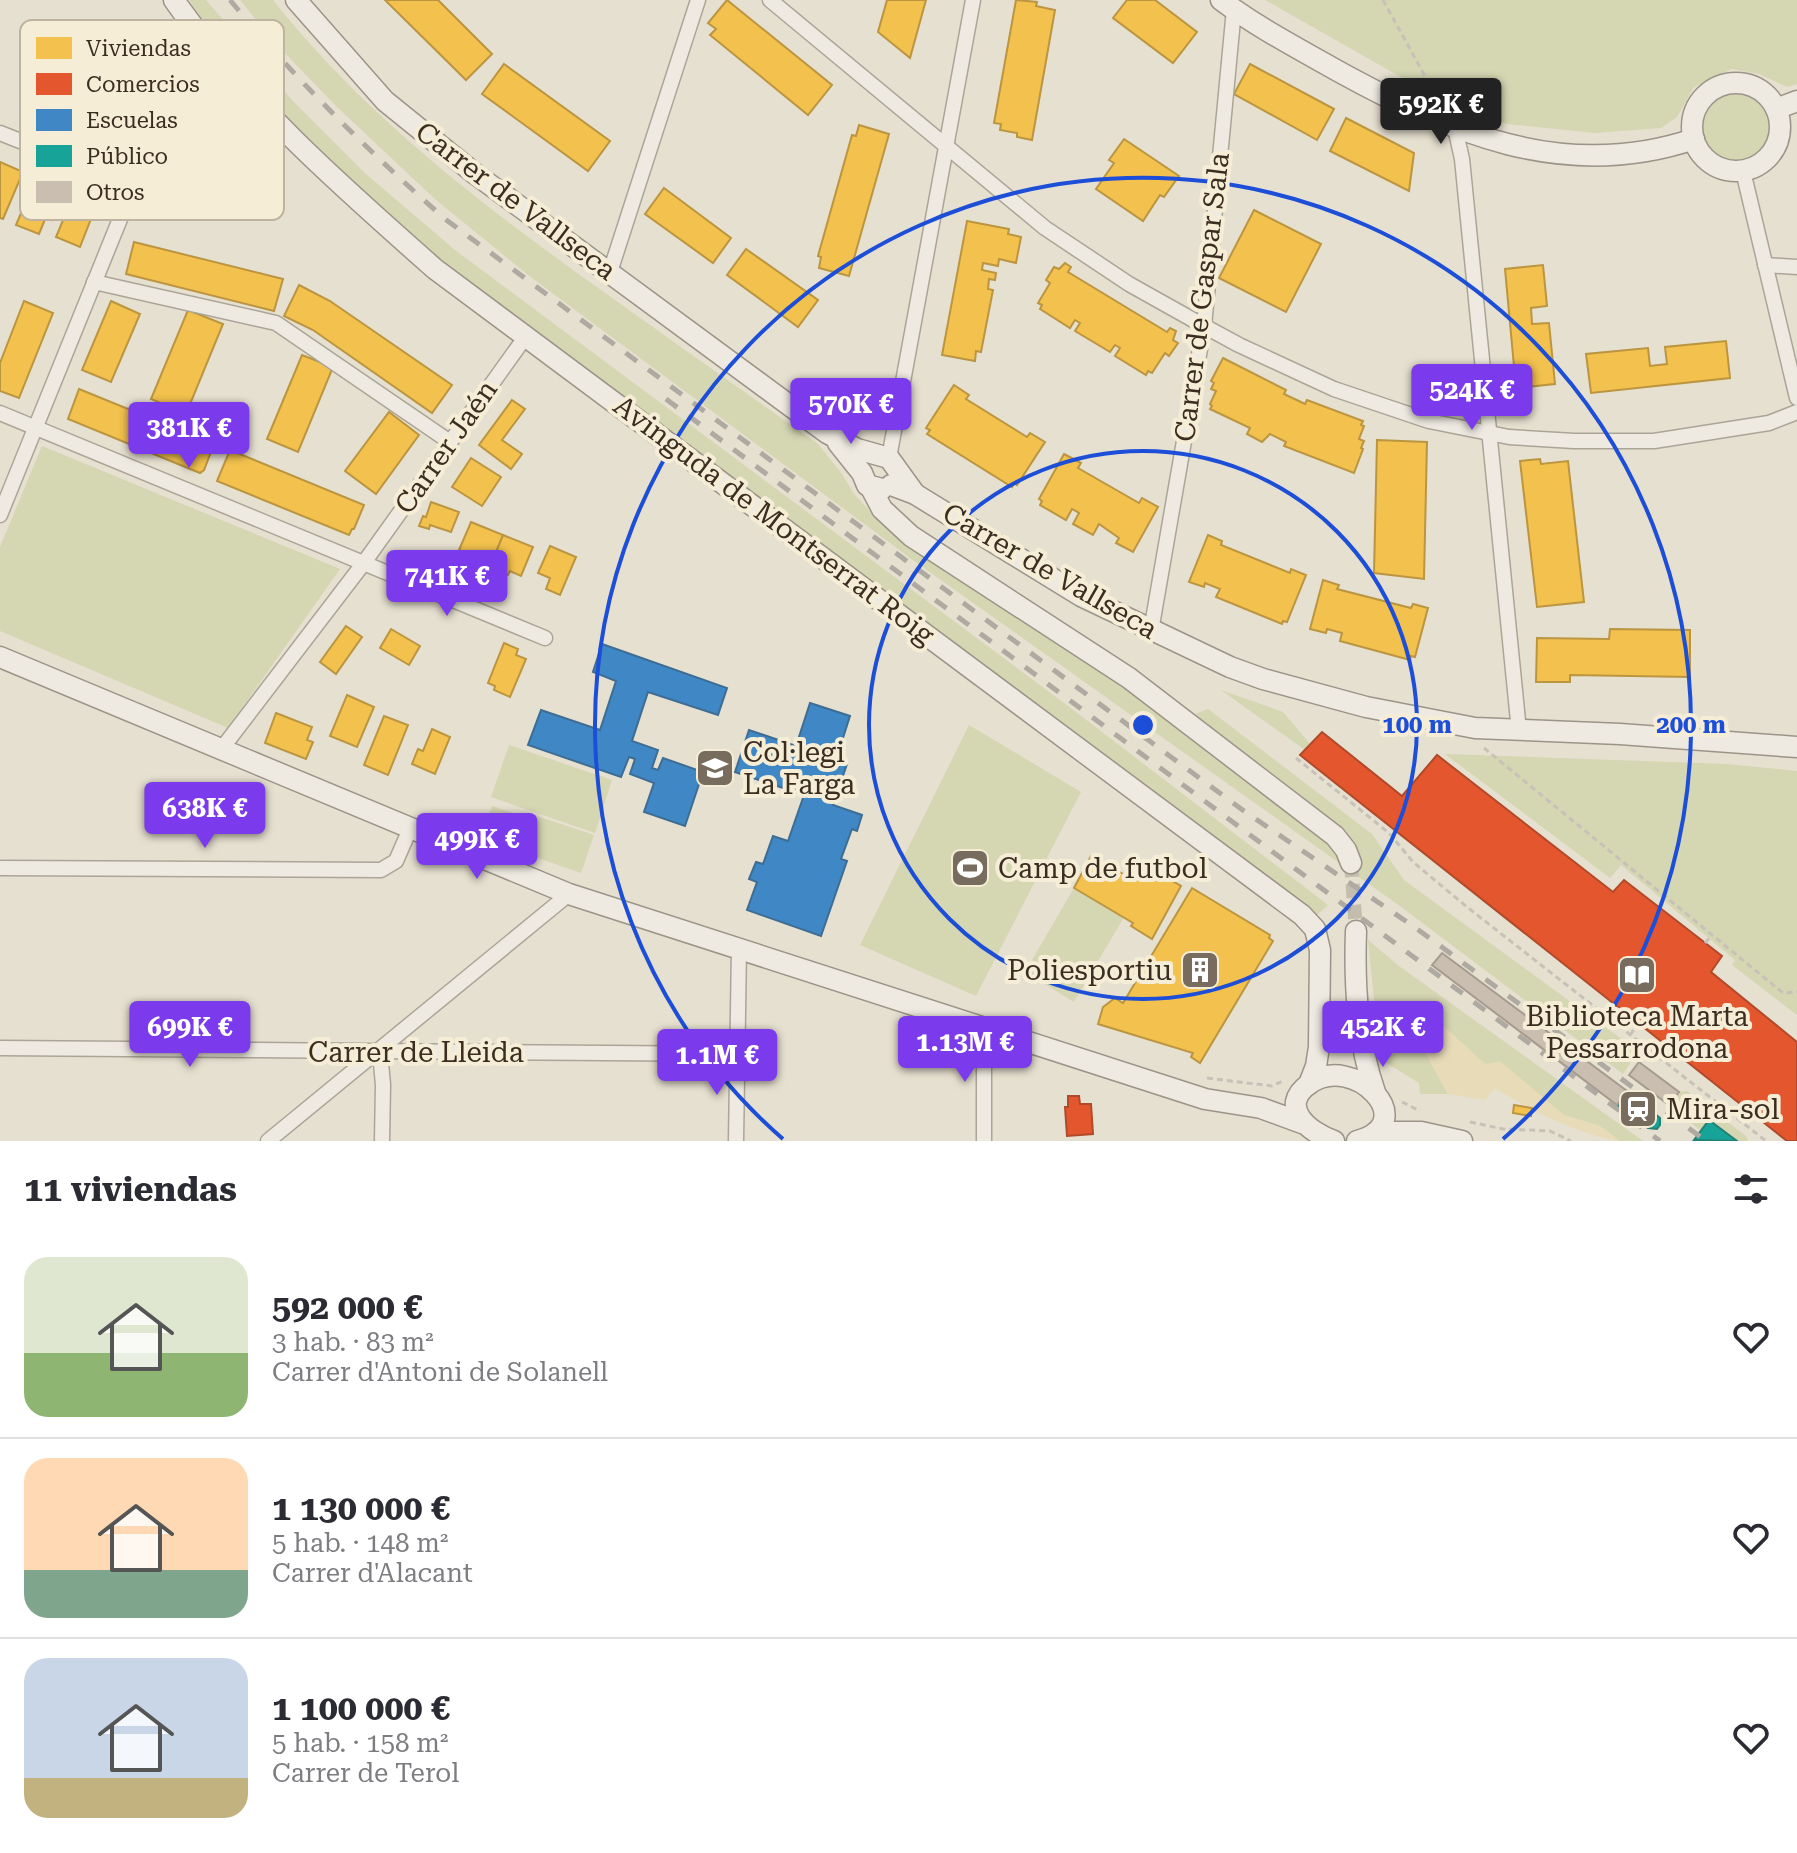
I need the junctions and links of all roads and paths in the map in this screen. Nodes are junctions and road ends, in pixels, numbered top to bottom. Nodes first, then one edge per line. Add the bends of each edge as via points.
1 (174, 0) edge
2 (296, 0) edge
3 (698, 0) edge
4 (770, 0) edge
5 (973, 0) edge
6 (1383, 0) edge
7 (1228, 5) edge
8 (188, 20) edge
9 (1797, 101) edge
10 (1776, 109) junction
11 (1455, 128) junction
12 (284, 129) edge
13 (0, 133) edge
14 (1694, 139) junction
15 (20, 141) edge
16 (945, 147) junction
17 (1743, 171) junction
18 (120, 220) edge
19 (1765, 265) junction
20 (1797, 267) edge
21 (610, 272) junction
22 (94, 282) junction
23 (1204, 326) junction
24 (526, 336) junction
25 (1797, 398) edge
26 (1797, 412) edge
27 (0, 413) edge
28 (36, 427) junction
29 (1492, 433) junction
30 (450, 442) junction
31 (882, 473) junction
32 (0, 515) edge
33 (363, 564) junction
34 (1151, 631) junction
35 (545, 638) dead end
36 (0, 657) edge
37 (1475, 728) junction
38 (1519, 731) junction
39 (1797, 747) edge
40 (220, 751) junction
41 (1296, 758) dead end
42 (410, 829) junction
43 (1351, 863) tunnel mouth
44 (0, 868) edge
45 (569, 894) junction
46 (1356, 931) tunnel mouth
47 (1712, 935) junction
48 (1705, 943) dead end
49 (739, 947) junction
50 (1797, 992) edge
51 (1638, 1024) dead end
52 (984, 1027) junction
53 (1630, 1035) junction
54 (1361, 1044) junction
55 (1319, 1047) junction
56 (0, 1048) edge
57 (380, 1052) junction
58 (736, 1054) junction
59 (1203, 1077) dead end
60 (1346, 1077) junction
61 (1303, 1082) junction
62 (1386, 1100) junction
63 (1261, 1108) junction
64 (1458, 1120) dead end
65 (1302, 1123) junction
66 (1425, 1123) junction
67 (1367, 1137) edge
68 (1326, 1140) edge
69 (268, 1141) edge
70 (382, 1141) edge
71 (736, 1141) edge
72 (984, 1141) edge
73 (1462, 1141) edge
74 (1571, 1141) edge
75 (1766, 1141) edge

1 - 8 street, Avinguda de Montserrat Roig
2 - 21 street, Carrer de Vallseca via 385,101
3 - 21 street
4 - 16 street
5 - 16 street
6 - 11 path
7 - 11 street via 1364,85
7 - 23 street, Carrer de Gaspar Sala
9 - 10 street
10 - 14 street via 1751,86 1724,85 1698,106
10 - 17 street via 1778,143 1764,162
11 - 14 street via 1504,144 1573,155 1661,150
11 - 29 street
12 - 24 street, Avinguda de Montserrat Roig via 435,269
13 - 15 street
14 - 17 street via 1717,167
16 - 23 street via 1045,228
16 - 31 street
17 - 19 street
18 - 22 street
19 - 20 street
19 - 25 street
21 - 31 street, Carrer de Vallseca via 832,437 857,449
22 - 28 street
22 - 30 street via 276,323
23 - 29 street via 1334,389 1429,421
23 - 34 street, Carrer de Gaspar Sala
24 - 30 street, Carrer Jaén
24 - 55 street, Avinguda de Montserrat Roig via 1302,915 1315,929 1320,950
26 - 29 street via 1769,423 1654,441
27 - 28 street
28 - 32 street
28 - 33 street
29 - 38 street
30 - 33 street, Carrer Jaén
31 - 34 street, Carrer de Vallseca via 1081,596
31 - 43 street via 882,509 896,524 1129,678 1314,818 1346,850
33 - 35 street
33 - 40 street, Carrer Jaén
34 - 37 street, Carrer de Vallseca via 1263,679 1366,707
36 - 40 street
37 - 38 street, Carrer de Vallseca
37 - 47 path via 1481,746
38 - 39 street, Carrer de Vallseca
40 - 42 street
41 - 53 path via 1389,833 1424,871
42 - 44 street via 396,861 381,870
42 - 45 street
45 - 49 street
45 - 57 street
46 - 54 street
47 - 48 path
47 - 50 path via 1783,993
49 - 52 street
49 - 58 street
51 - 53 path
52 - 63 street via 1205,1099
52 - 72 street
53 - 75 path
54 - 60 street
54 - 62 street
55 - 60 street via 1325,1061
55 - 61 street, Avinguda de Montserrat Roig via 1316,1066
56 - 57 street, Carrer de Lleida
57 - 58 street, Carrer de Lleida
57 - 69 street
57 - 70 street
58 - 71 street
59 - 61 path via 1272,1086
60 - 61 street
60 - 62 street
61 - 63 street
61 - 65 street, Avinguda de Montserrat Roig via 1297,1103
62 - 66 street
62 - 66 path via 1412,1109
62 - 67 street via 1382,1125
63 - 65 street
64 - 74 path via 1550,1131
65 - 68 street
66 - 67 street
66 - 73 street

